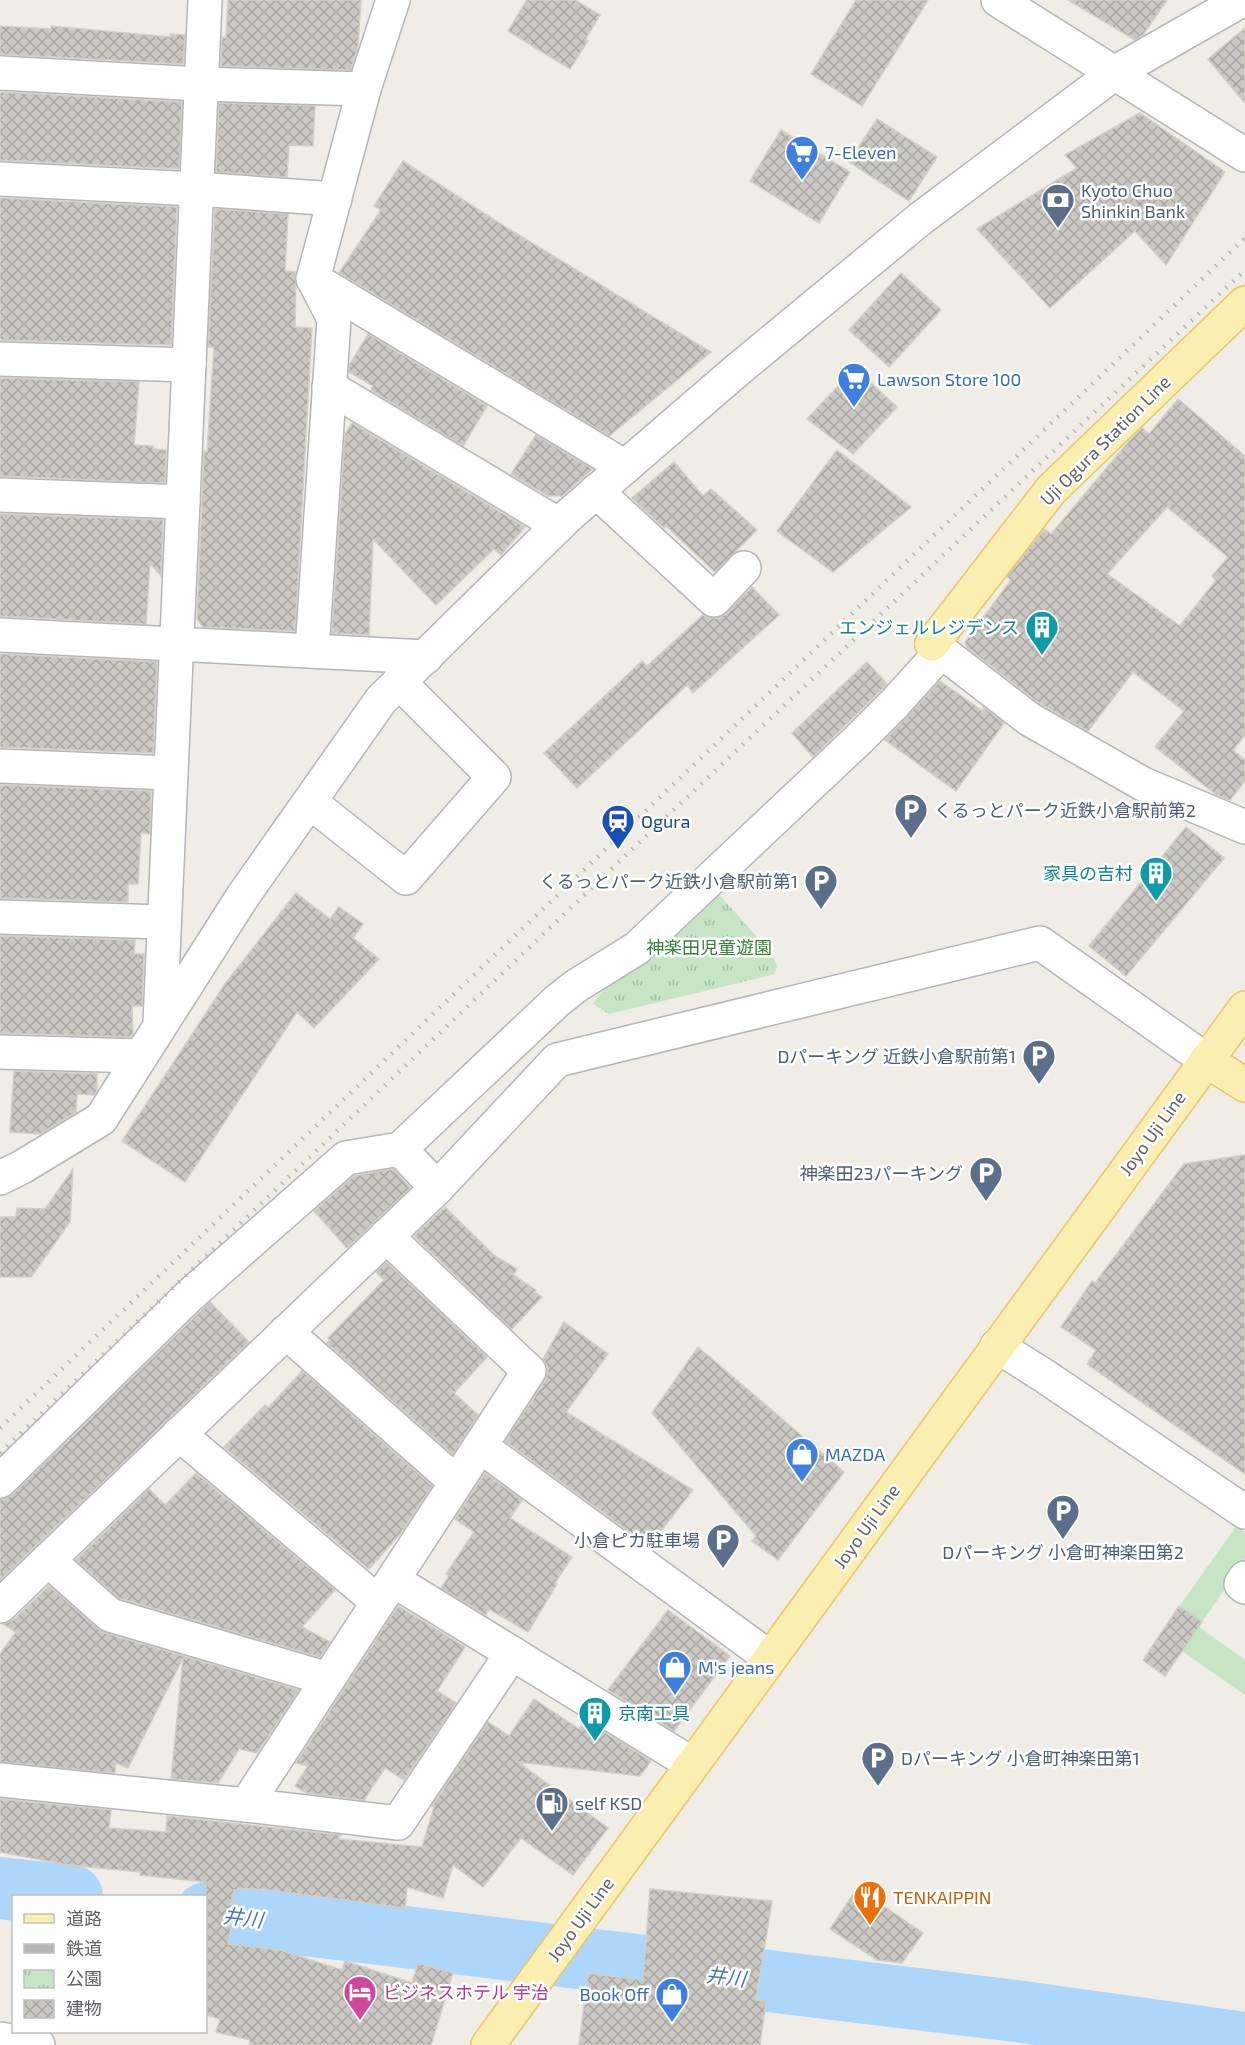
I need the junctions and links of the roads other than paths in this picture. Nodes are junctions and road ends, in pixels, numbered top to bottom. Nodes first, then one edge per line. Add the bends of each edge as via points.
1 (205, 0) edge
2 (393, 0) edge
3 (998, 0) edge
4 (1242, 0) edge
5 (1116, 72) junction
6 (0, 74) edge
7 (201, 84) junction
8 (364, 89) junction
9 (1245, 155) edge
10 (0, 179) edge
11 (196, 189) junction
12 (335, 199) junction
13 (313, 279) junction
14 (1245, 303) edge
15 (0, 359) edge
16 (189, 365) junction
17 (329, 387) junction
18 (625, 467) junction
19 (596, 491) junction
20 (0, 495) edge
21 (183, 502) junction
22 (559, 525) junction
23 (744, 568) dead end
24 (0, 635) edge
25 (177, 644) junction
26 (937, 648) junction
27 (312, 651) junction
28 (426, 657) junction
29 (399, 682) junction
30 (0, 766) edge
31 (171, 773) junction
32 (310, 802) junction
33 (1245, 827) edge
34 (0, 917) edge
35 (164, 922) junction
36 (1245, 1008) edge
37 (160, 1025) junction
38 (0, 1052) edge
39 (140, 1056) junction
40 (1206, 1060) junction
41 (1245, 1085) edge
42 (400, 1149) junction
43 (0, 1178) edge
44 (436, 1188) junction
45 (386, 1236) junction
46 (286, 1332) junction
47 (997, 1346) junction
48 (179, 1434) junction
49 (480, 1446) junction
50 (0, 1481) edge
51 (456, 1482) junction
52 (1245, 1512) edge
53 (48, 1560) junction
54 (1245, 1578) edge
55 (1245, 1587) edge
56 (386, 1591) junction
57 (0, 1606) edge
58 (512, 1653) junction
59 (770, 1658) junction
60 (328, 1679) junction
61 (693, 1764) junction
62 (0, 1780) edge
63 (246, 1805) junction
64 (488, 2045) edge

1 - 7 street
2 - 8 street
3 - 5 street
4 - 5 street
5 - 9 street
5 - 18 street via 920,219
6 - 7 street
7 - 8 street
7 - 11 street
8 - 12 street
10 - 11 street
11 - 12 street
11 - 16 street
12 - 13 street
13 - 17 street via 334,319
13 - 18 street
14 - 26 main road, Uji Ogura Station Line via 1051,490
15 - 16 street
16 - 21 street
17 - 22 street
17 - 27 street
18 - 19 street
19 - 22 street
19 - 23 street via 714,600
20 - 21 street
21 - 25 street
22 - 28 street
24 - 25 street
25 - 27 street
25 - 31 street
26 - 33 street via 1029,720 1143,784
26 - 42 street via 858,740 637,948 557,1001
27 - 28 street
28 - 29 street
29 - 32 street via 381,700
29 - 32 street via 494,777 406,878
30 - 31 street
31 - 35 street
32 - 37 street via 243,896
34 - 35 street
35 - 37 street
36 - 40 main road, Joyo Uji Line
37 - 39 street
38 - 39 street
39 - 43 street via 101,1119
40 - 41 main road
40 - 44 street via 1040,943 557,1060
40 - 47 main road, Joyo Uji Line
42 - 44 street
42 - 50 street via 346,1158 189,1296
44 - 45 street
45 - 46 street
45 - 49 street via 529,1371
46 - 48 street
46 - 51 street
47 - 52 street
47 - 59 main road, Joyo Uji Line
48 - 53 street
48 - 56 street
49 - 51 street
49 - 59 street
51 - 56 street
53 - 57 street
53 - 60 street via 110,1616
54 - 55 street via 1241,1584
56 - 58 street
56 - 60 street
58 - 61 street
58 - 63 street via 398,1823
59 - 61 main road, Joyo Uji Line
60 - 63 street
61 - 64 main road, Joyo Uji Line
62 - 63 street

